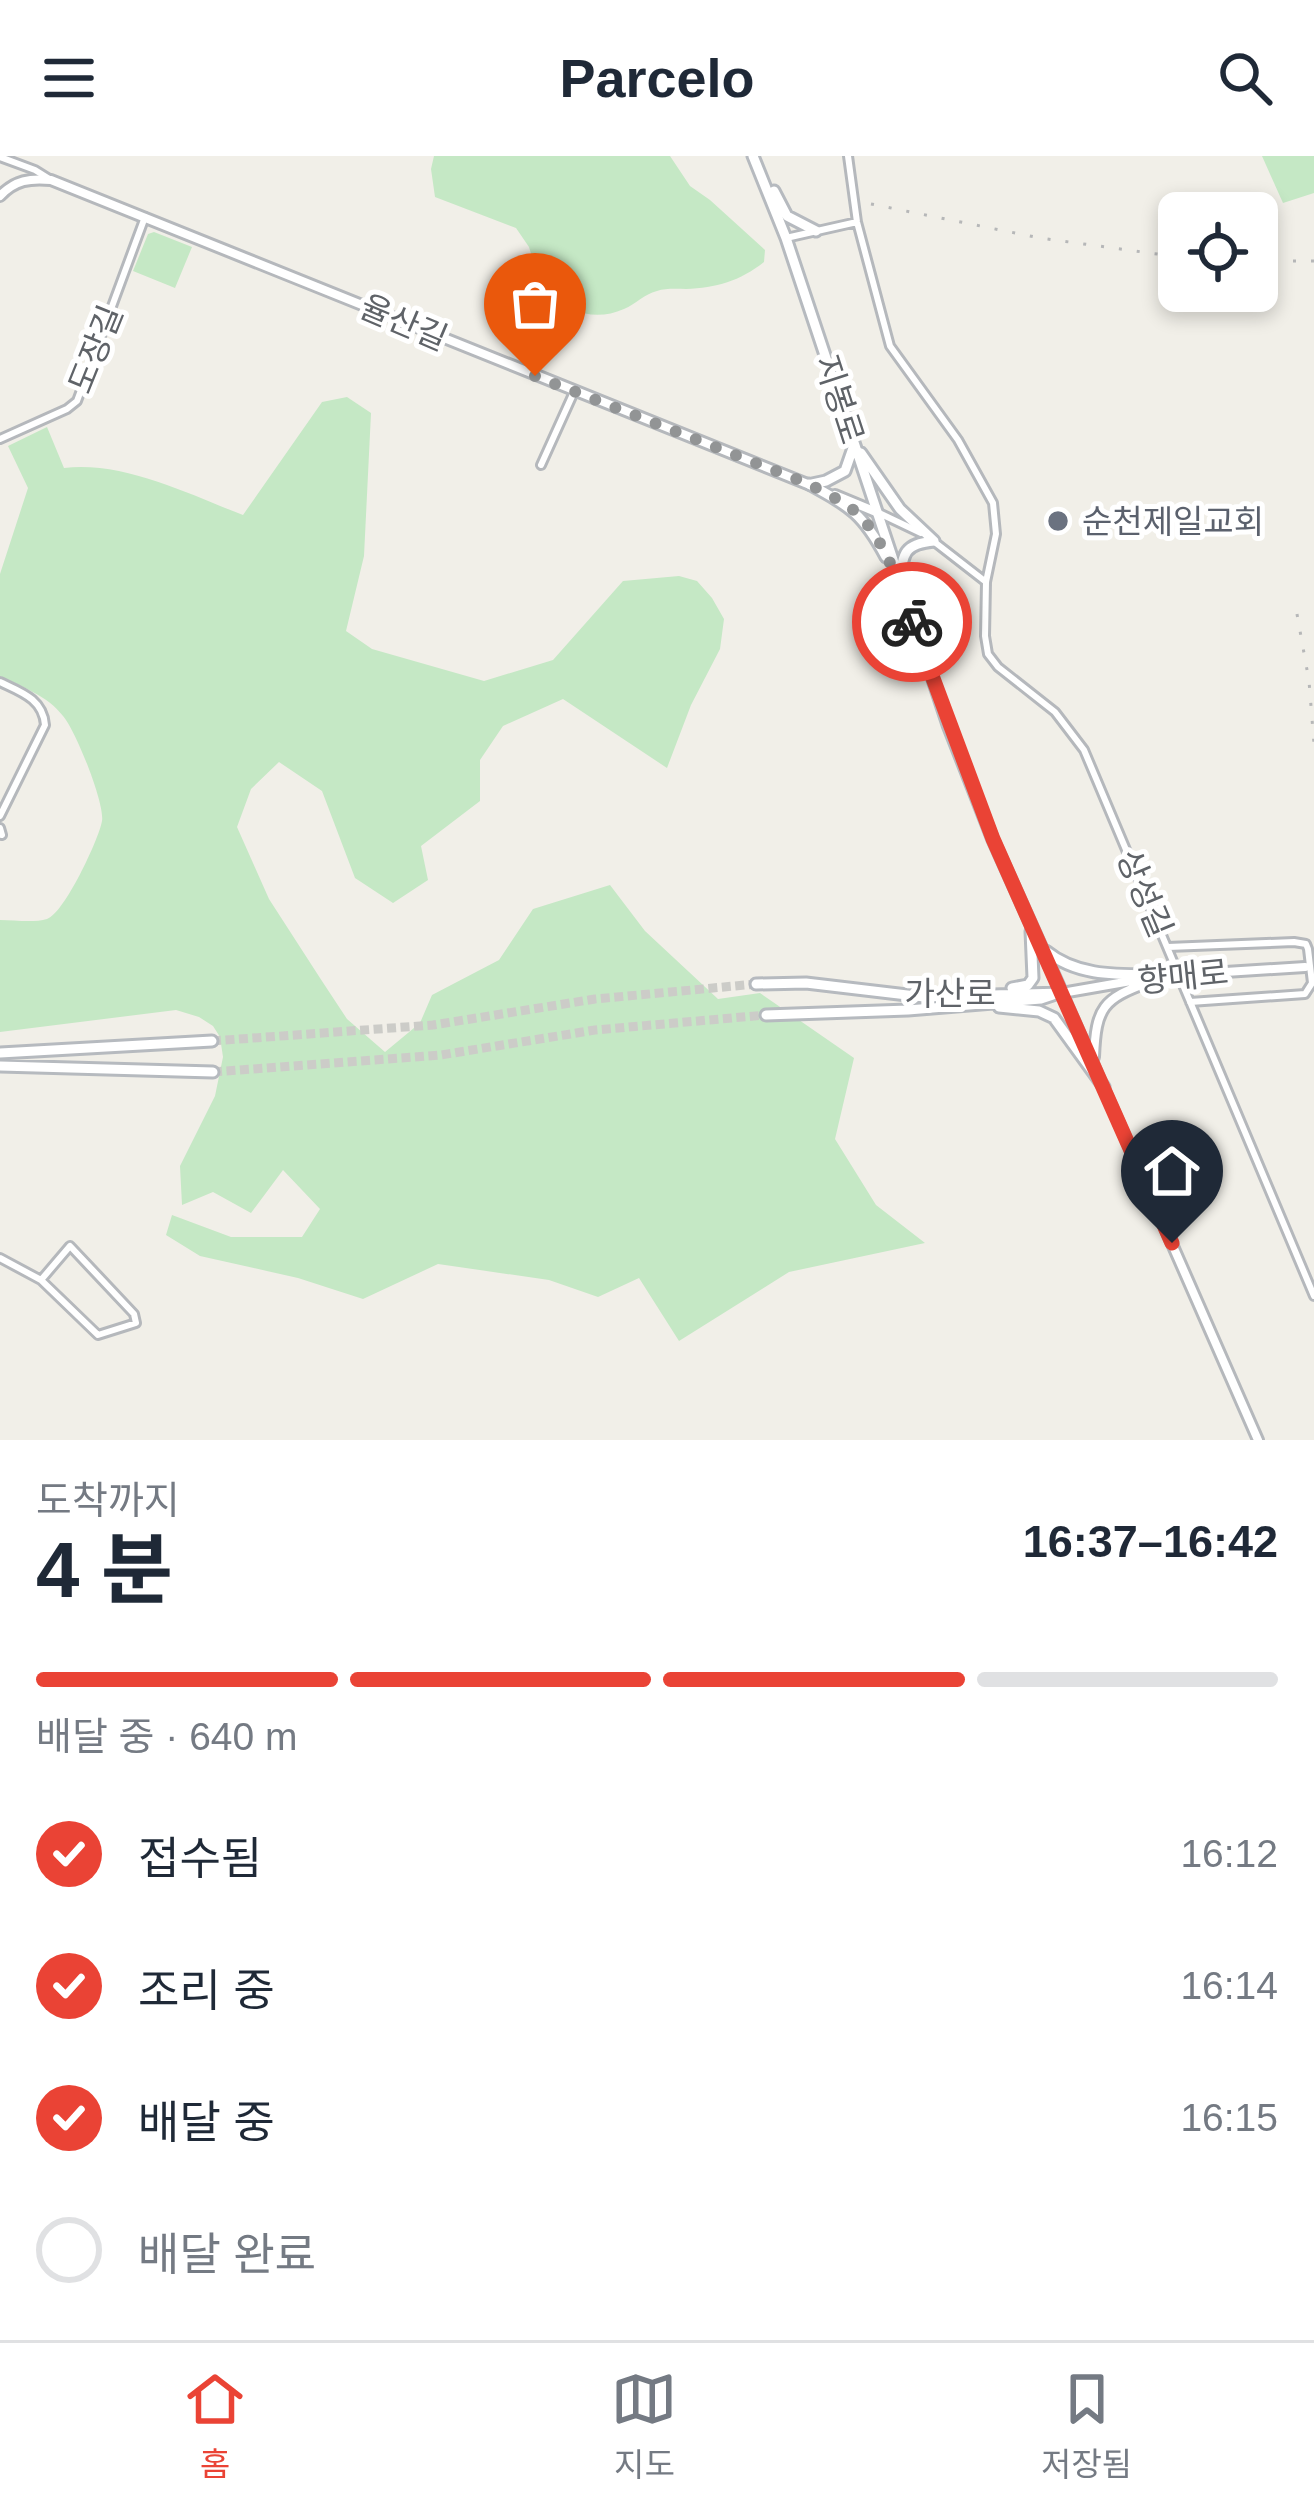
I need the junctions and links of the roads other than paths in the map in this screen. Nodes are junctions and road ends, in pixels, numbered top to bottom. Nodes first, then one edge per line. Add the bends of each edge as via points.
1 (753, 156) edge
2 (848, 156) edge
3 (1, 160) edge
4 (759, 170) junction
5 (51, 180) junction
6 (0, 196) edge
7 (146, 217) junction
8 (857, 221) junction
9 (816, 231) junction
10 (786, 238) junction
11 (574, 392) junction
12 (0, 439) edge
13 (854, 442) junction
14 (541, 465) dead end
15 (809, 484) junction
16 (876, 512) junction
17 (934, 541) junction
18 (986, 581) junction
19 (899, 583) junction
20 (0, 682) edge
21 (0, 816) edge
22 (1030, 919) junction
23 (1168, 947) junction
24 (1043, 948) junction
25 (1305, 967) dead end
26 (1173, 975) junction
27 (756, 984) tunnel mouth
28 (1062, 993) junction
29 (964, 1000) junction
30 (1190, 1002) junction
31 (766, 1015) tunnel mouth
32 (212, 1041) tunnel mouth
33 (0, 1053) edge
34 (1093, 1063) junction
35 (0, 1066) edge
36 (212, 1072) tunnel mouth
37 (1103, 1087) junction
38 (0, 1258) edge
39 (41, 1280) junction
40 (1314, 1296) edge
41 (1258, 1440) edge

1 - 4 main road, 지봉로
2 - 8 street, 상성길
3 - 5 street
4 - 9 main road via 787,216
4 - 10 main road, 지봉로
5 - 6 street via 23,181
5 - 7 street, 율산길
7 - 11 street, 율산길
7 - 12 street, 도장길 via 76,401
8 - 9 street
8 - 18 street, 상성길 via 890,346 993,503
9 - 10 street
10 - 13 main road, 지봉로
11 - 14 street
11 - 15 street, 율산길
13 - 15 main road via 844,471
13 - 16 main road, 지봉로
13 - 17 main road via 900,509
15 - 16 street, 율산길
15 - 19 main road via 864,520
16 - 17 street
16 - 19 main road, 지봉로
17 - 18 street
17 - 19 main road via 904,554
18 - 23 street, 상성길 via 988,654 1076,737
19 - 22 main road, 지봉로 via 964,767
20 - 21 street via 38,703 45,717
22 - 24 main road, 지봉로
22 - 29 main road via 1031,982
23 - 26 street, 상성길
23 - 30 street via 1300,942 1308,949 1308,993
24 - 26 main road via 1094,973
24 - 28 main road, 지봉로
25 - 26 street, 향매로
26 - 28 street, 향매로
26 - 30 street, 상성길
26 - 34 street via 1109,1000 1095,1028
27 - 29 main road, 가산로
28 - 29 main road, 가산로
28 - 34 street, 지봉로
29 - 31 main road, 가산로
29 - 37 main road via 1047,1014
30 - 40 street, 상성길
32 - 33 main road
34 - 37 street, 지봉로
35 - 36 main road
37 - 41 street, 지봉로
38 - 39 street
39 - 39 street via 98,1335 136,1323 70,1246

